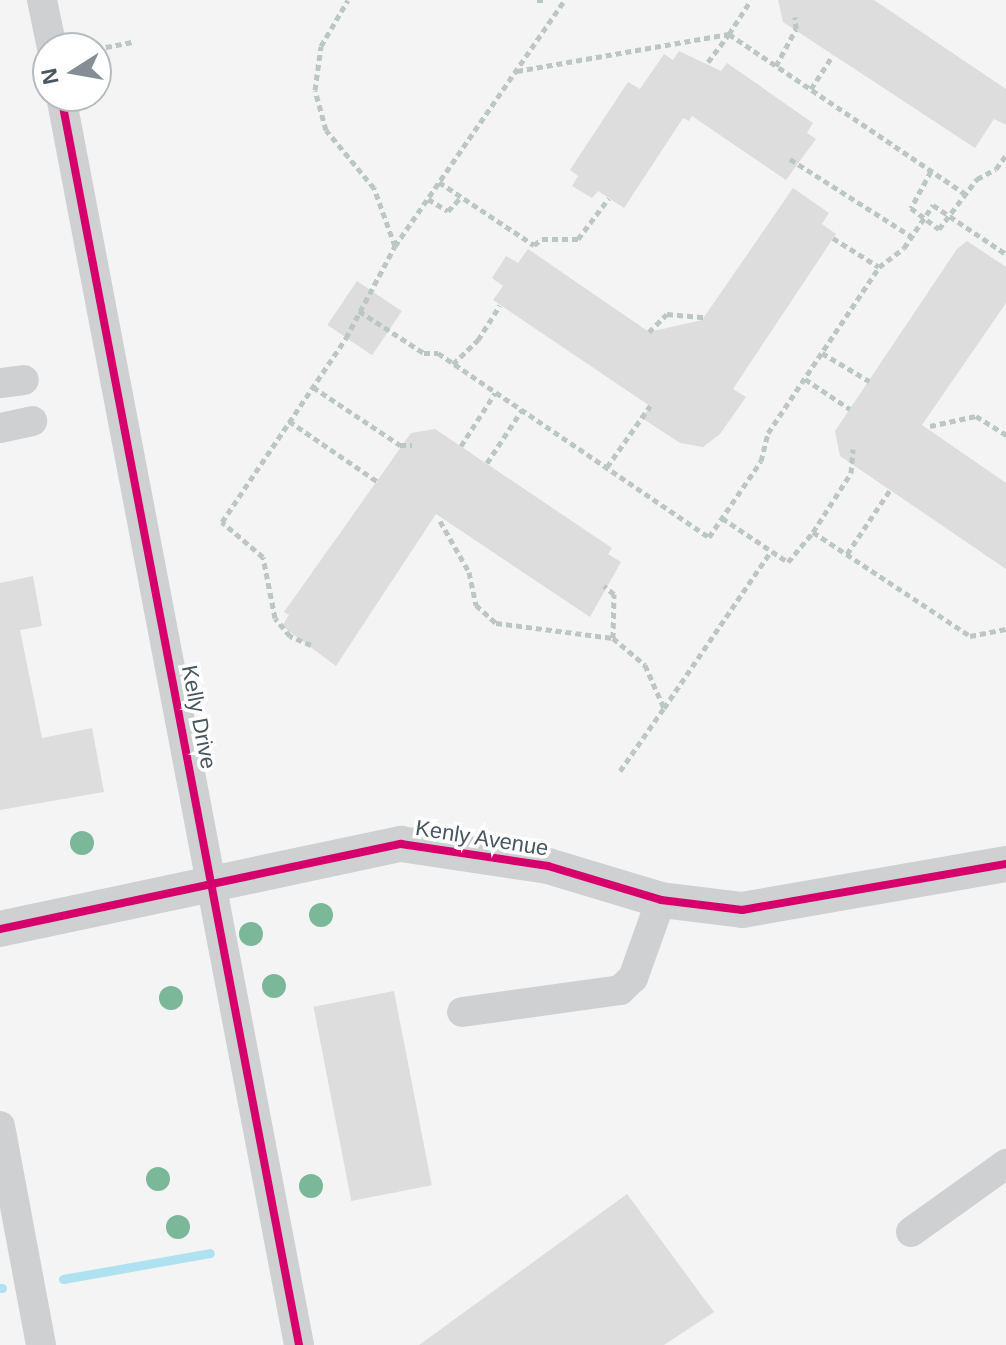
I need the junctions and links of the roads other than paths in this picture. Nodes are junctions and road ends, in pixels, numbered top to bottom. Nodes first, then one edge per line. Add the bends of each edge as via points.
1 (42, 0) edge
2 (49, 32) edge
3 (64, 112) edge
4 (32, 421) dead end
5 (0, 428) edge
6 (1006, 864) edge
7 (213, 881) junction
8 (661, 900) junction
9 (0, 929) edge
10 (462, 1012) dead end
11 (0, 1126) edge
12 (1006, 1164) edge
13 (911, 1232) dead end
14 (41, 1345) edge
15 (299, 1345) edge

1 - 2 street
3 - 7 street, Kelly Drive
4 - 5 street
6 - 8 street, Kenly Avenue via 742,910
7 - 8 street, Kenly Avenue via 401,844 548,866
7 - 9 street, Kenly Avenue
7 - 15 street, Kelly Drive
8 - 10 street via 633,978 620,990
11 - 14 street
12 - 13 street

